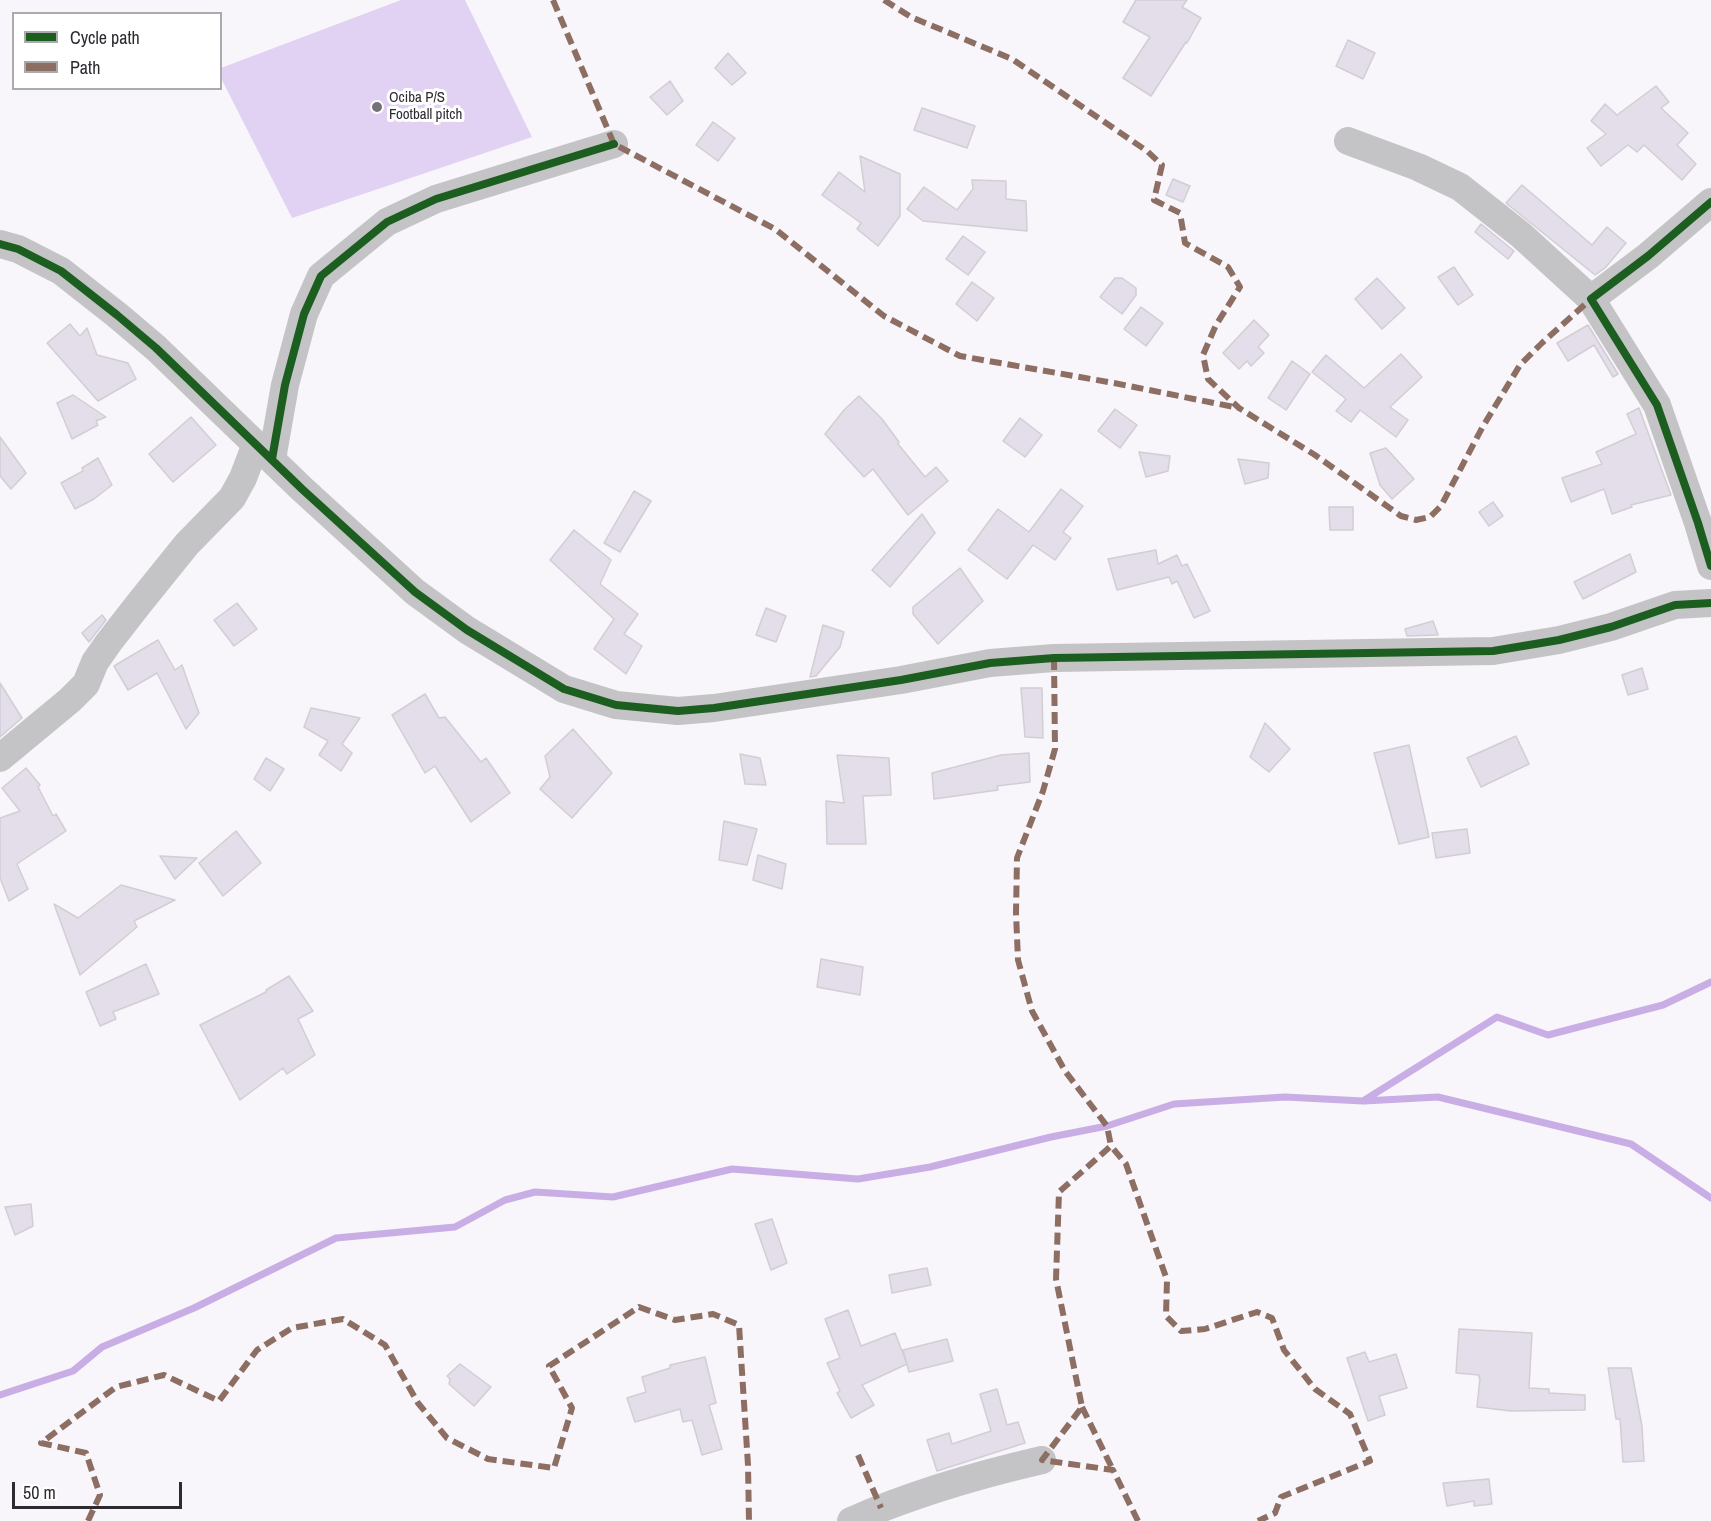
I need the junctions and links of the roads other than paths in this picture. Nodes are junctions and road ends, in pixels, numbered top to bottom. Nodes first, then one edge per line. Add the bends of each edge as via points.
1 (1348, 141) dead end
2 (614, 144) dead end
3 (1711, 202) edge
4 (0, 243) edge
5 (1591, 299) junction
6 (264, 452) junction
7 (1711, 566) edge
8 (1711, 603) edge
9 (0, 758) edge
10 (1042, 1460) dead end
11 (851, 1521) edge

1 - 5 street via 1460,187 1521,235
2 - 6 street via 436,199 387,222 321,276 304,314
3 - 5 street
4 - 6 street via 61,271 108,308 156,348
5 - 7 street via 1657,405
6 - 8 street via 415,592 467,630 564,689 616,705 678,711 714,708 990,663 1054,658 1493,651 1611,627 1676,605
6 - 9 street via 232,498 187,544 108,642 86,684
10 - 11 street via 977,1475

